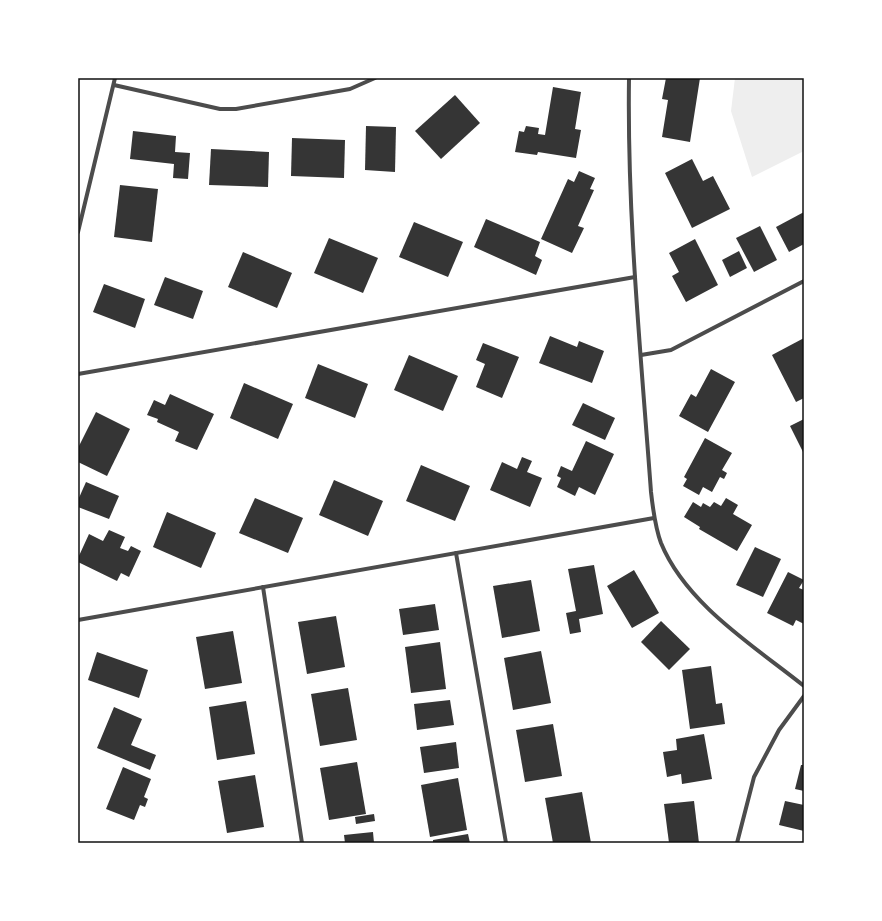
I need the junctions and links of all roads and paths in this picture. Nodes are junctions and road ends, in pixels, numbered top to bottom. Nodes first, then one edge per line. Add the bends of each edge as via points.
1 (115, 78) edge
2 (375, 78) edge
3 (629, 78) edge
4 (114, 85) junction
5 (78, 232) edge
6 (635, 277) junction
7 (804, 281) edge
8 (641, 355) junction
9 (78, 374) edge
10 (654, 518) junction
11 (456, 553) junction
12 (262, 587) junction
13 (78, 620) edge
14 (804, 686) edge
15 (804, 696) edge
16 (302, 843) edge
17 (506, 843) edge
18 (737, 843) edge
19 (801, 843) edge
20 (804, 843) edge

1 - 4 street
2 - 4 street via 350,89 236,109 220,109
3 - 6 street via 628,150
4 - 5 street
6 - 8 street
6 - 9 street
7 - 8 street via 671,350
8 - 10 street
10 - 11 street
10 - 14 street via 661,542 689,590 712,612
11 - 12 street
11 - 17 street
12 - 13 street
12 - 16 street
15 - 18 street via 779,730 754,777
19 - 20 path

